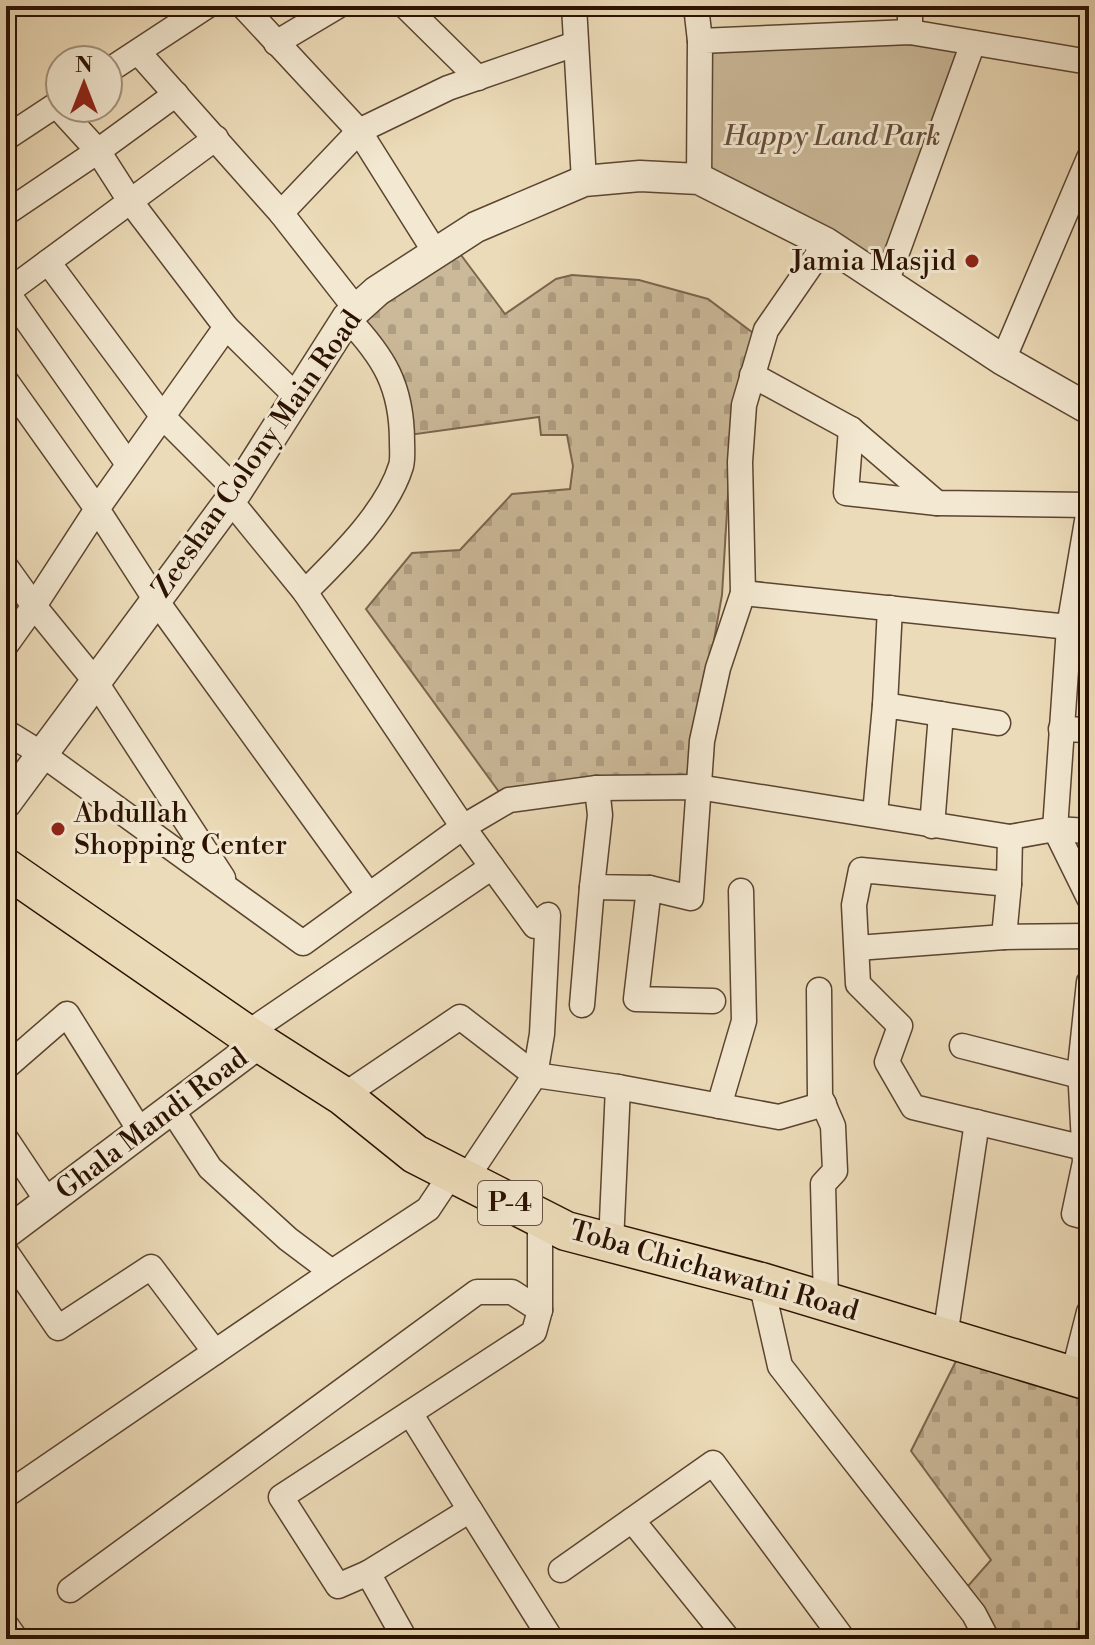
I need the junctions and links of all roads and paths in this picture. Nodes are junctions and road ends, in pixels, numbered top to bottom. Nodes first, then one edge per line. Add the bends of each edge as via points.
1 (207, 6) edge
2 (243, 6) edge
3 (338, 6) edge
4 (405, 6) edge
5 (574, 6) edge
6 (696, 6) edge
7 (910, 6) edge
8 (910, 32) junction
9 (700, 41) junction
10 (276, 43) junction
11 (973, 43) junction
12 (575, 44) junction
13 (138, 52) junction
14 (124, 61) edge
15 (1089, 62) edge
16 (478, 78) junction
17 (176, 94) junction
18 (44, 113) edge
19 (75, 124) edge
20 (359, 131) junction
21 (6, 138) edge
22 (216, 138) junction
23 (98, 151) junction
24 (1089, 158) edge
25 (699, 179) junction
26 (584, 181) junction
27 (130, 201) junction
28 (6, 213) edge
29 (281, 213) junction
30 (826, 243) junction
31 (435, 252) junction
32 (48, 262) junction
33 (887, 280) junction
34 (7, 292) edge
35 (351, 314) junction
36 (226, 327) junction
37 (1003, 360) junction
38 (752, 375) junction
39 (6, 381) edge
40 (296, 396) junction
41 (1089, 409) edge
42 (163, 417) junction
43 (851, 429) junction
44 (128, 464) junction
45 (233, 495) junction
46 (937, 503) junction
47 (1089, 507) edge
48 (97, 509) junction
49 (6, 567) edge
50 (305, 592) junction
51 (743, 593) junction
52 (155, 599) junction
53 (34, 606) junction
54 (890, 608) junction
55 (1069, 627) junction
56 (6, 645) edge
57 (95, 681) junction
58 (885, 705) junction
59 (941, 714) junction
60 (998, 723) dead end
61 (1061, 729) junction
62 (1089, 730) edge
63 (6, 732) edge
64 (42, 754) junction
65 (698, 787) junction
66 (597, 788) junction
67 (6, 803) edge
68 (875, 814) junction
69 (932, 826) junction
70 (463, 827) junction
71 (1055, 829) junction
72 (1089, 831) edge
73 (1010, 837) junction
74 (492, 867) junction
75 (6, 868) edge
76 (1009, 884) junction
77 (592, 887) junction
78 (649, 888) junction
79 (230, 890) junction
80 (741, 891) dead end
81 (369, 895) junction
82 (1089, 898) edge
83 (1089, 936) edge
84 (1004, 937) junction
85 (857, 948) junction
86 (1089, 982) edge
87 (819, 990) dead end
88 (713, 1001) dead end
89 (582, 1005) dead end
90 (1087, 1024) edge
91 (253, 1038) junction
92 (962, 1046) dead end
93 (6, 1067) edge
94 (535, 1075) junction
95 (1080, 1076) junction
96 (618, 1087) junction
97 (343, 1096) junction
98 (824, 1104) junction
99 (719, 1106) junction
100 (172, 1110) junction
101 (977, 1122) junction
102 (142, 1134) junction
103 (6, 1139) edge
104 (1084, 1148) junction
105 (458, 1176) junction
106 (48, 1202) junction
107 (540, 1218) junction
108 (1089, 1218) edge
109 (6, 1233) edge
110 (611, 1243) junction
111 (6, 1252) edge
112 (332, 1272) junction
113 (761, 1282) junction
114 (826, 1302) junction
115 (540, 1310) junction
116 (1089, 1312) edge
117 (945, 1337) junction
118 (215, 1352) junction
119 (1081, 1378) edge
120 (410, 1413) junction
121 (6, 1495) edge
122 (470, 1510) junction
123 (632, 1520) junction
124 (561, 1570) dead end
125 (368, 1573) junction
126 (70, 1590) dead end
127 (6, 1625) edge
128 (16, 1639) edge
129 (405, 1639) edge
130 (551, 1639) edge
131 (728, 1639) edge
132 (843, 1639) edge
133 (987, 1639) edge

1 - 13 street
2 - 10 street
3 - 10 street
4 - 16 street
5 - 12 street
6 - 9 street
7 - 8 street
8 - 9 street
8 - 11 street
9 - 25 street
10 - 20 street
11 - 15 street
11 - 33 street
12 - 16 street
12 - 26 street
13 - 14 street
13 - 17 street
16 - 20 street
17 - 22 street
17 - 23 street
18 - 21 street
19 - 23 street
20 - 29 street
20 - 31 street
22 - 27 street
22 - 29 street
23 - 27 street
23 - 28 street
24 - 37 street
25 - 26 street, Zeeshan Colony Main Road via 640,176
25 - 30 street, Zeeshan Colony Main Road
26 - 31 street, Zeeshan Colony Main Road via 476,227
27 - 32 street
27 - 36 street
29 - 35 street
30 - 33 street, Zeeshan Colony Main Road
30 - 38 street via 766,330
31 - 35 street, Zeeshan Colony Main Road
32 - 34 street
32 - 42 street
33 - 37 street, Zeeshan Colony Main Road
34 - 44 street
35 - 40 street, Zeeshan Colony Main Road
35 - 50 street via 391,373 402,421 401,465 376,511
36 - 40 street
36 - 42 street
37 - 41 street, Zeeshan Colony Main Road
38 - 43 street
38 - 51 street via 740,462
39 - 48 street
40 - 45 street, Zeeshan Colony Main Road
42 - 44 street
42 - 45 street
43 - 46 street
43 - 46 street via 846,493
44 - 48 street
45 - 50 street
45 - 52 street, Zeeshan Colony Main Road
46 - 47 street
47 - 55 street
48 - 52 street
48 - 53 street
49 - 53 street
50 - 70 street
51 - 54 street
51 - 65 street via 718,668
52 - 57 street, Zeeshan Colony Main Road
52 - 81 street
53 - 56 street
53 - 57 street
54 - 55 street
54 - 58 street
55 - 61 street
57 - 64 street, Zeeshan Colony Main Road
57 - 79 street
58 - 59 street
58 - 68 street
59 - 60 street
59 - 69 street
61 - 62 street
61 - 71 street
63 - 64 street
64 - 67 street, Zeeshan Colony Main Road
64 - 79 street
65 - 66 street
65 - 68 street
65 - 78 street via 691,898
66 - 70 street via 509,800
66 - 77 street via 600,815
68 - 69 street
69 - 73 street
70 - 74 street
70 - 81 street
71 - 72 street
71 - 73 street
71 - 82 street
73 - 76 street
74 - 91 street
74 - 94 street via 535,926 548,915
75 - 91 main road, Toba Chichawatni Road / P-4
76 - 84 street
76 - 85 street via 861,870 854,905
77 - 78 street
77 - 89 street
78 - 88 street via 636,999
79 - 81 street via 303,943
80 - 99 street via 744,1021
83 - 84 street
84 - 85 street
85 - 101 street via 858,984 900,1026 887,1062 913,1107
86 - 90 street
87 - 98 street
90 - 95 street
91 - 97 main road, Toba Chichawatni Road / P-4
91 - 100 street, Ghala Mandi Road
92 - 95 street
93 - 102 street via 67,1014
94 - 96 street
94 - 97 street via 460,1017
94 - 105 street
95 - 104 street
96 - 99 street
96 - 110 street
97 - 105 main road, Toba Chichawatni Road / P-4 via 415,1154
98 - 99 street via 779,1117
98 - 114 street via 833,1126 835,1171 823,1184
100 - 102 street, Ghala Mandi Road
100 - 112 street via 210,1168
101 - 104 street
101 - 117 street
102 - 106 street, Ghala Mandi Road
103 - 106 street
104 - 108 street via 1074,1214
105 - 107 main road, Toba Chichawatni Road / P-4
105 - 112 street via 428,1209
106 - 109 street, Ghala Mandi Road
107 - 110 main road, Toba Chichawatni Road / P-4
107 - 115 street
110 - 113 main road, Toba Chichawatni Road / P-4
111 - 118 street via 58,1328 151,1267
112 - 118 street
113 - 114 main road, Toba Chichawatni Road / P-4
113 - 133 street via 780,1366 974,1614
114 - 117 main road, Toba Chichawatni Road / P-4
115 - 120 street via 534,1332
115 - 126 street via 512,1292 477,1292
116 - 119 street
117 - 119 main road, Toba Chichawatni Road / P-4
118 - 121 street
120 - 122 street
120 - 125 street via 281,1497 338,1586
122 - 125 street
122 - 130 street
123 - 124 street
123 - 131 street
123 - 132 street via 713,1463
125 - 129 street
127 - 128 street

